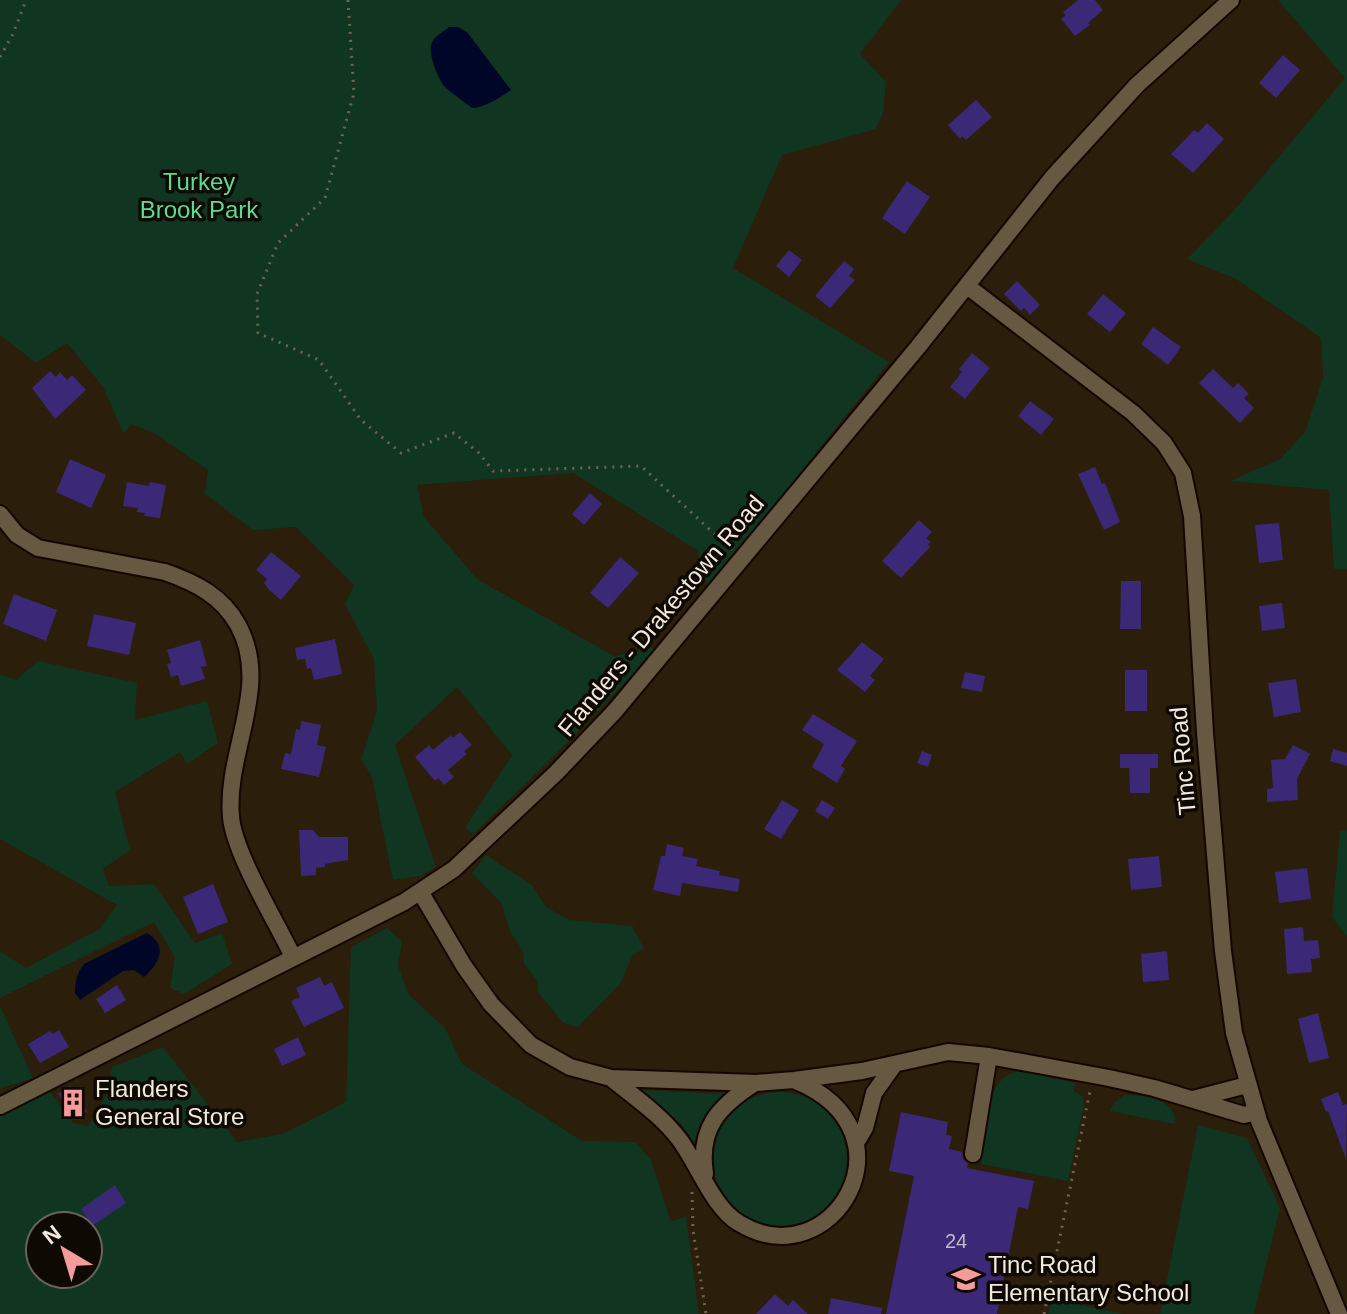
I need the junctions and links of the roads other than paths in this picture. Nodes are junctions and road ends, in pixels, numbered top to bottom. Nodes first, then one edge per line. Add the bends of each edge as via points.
1 (1231, 0) edge
2 (967, 286) junction
3 (0, 514) edge
4 (421, 893) junction
5 (293, 957) junction
6 (989, 1056) junction
7 (894, 1065) junction
8 (611, 1078) junction
9 (794, 1080) junction
10 (756, 1083) junction
11 (1247, 1085) junction
12 (1193, 1099) junction
13 (0, 1106) edge
14 (1256, 1112) junction
15 (856, 1143) junction
16 (973, 1154) dead end
17 (706, 1180) junction
18 (1339, 1314) edge

1 - 2 street, Flanders - Drakestown Road via 1100,124
2 - 4 street, Flanders - Drakestown Road via 615,711 454,869
2 - 11 street, Tinc Road via 1133,413 1164,443 1183,473 1192,516 1200,679 1228,997
3 - 5 street via 17,535 38,548 165,572 212,594 233,615 249,648 252,674 233,768 233,831
4 - 5 street, Flanders - Drakestown Road
4 - 8 street via 472,979 521,1036 555,1060
5 - 13 street, Flanders - Drakestown Road
6 - 7 street via 948,1052
6 - 12 street
6 - 16 street
7 - 9 street
7 - 15 street via 874,1093
8 - 10 street
8 - 17 street via 679,1138
9 - 10 street
9 - 15 street via 835,1104
10 - 17 street via 714,1118 704,1146
11 - 12 street
11 - 14 street, Tinc Road
12 - 14 street via 1244,1115
14 - 18 street, Tinc Road
15 - 17 street via 856,1173 844,1202 821,1223 793,1234 763,1233 737,1222 715,1200

